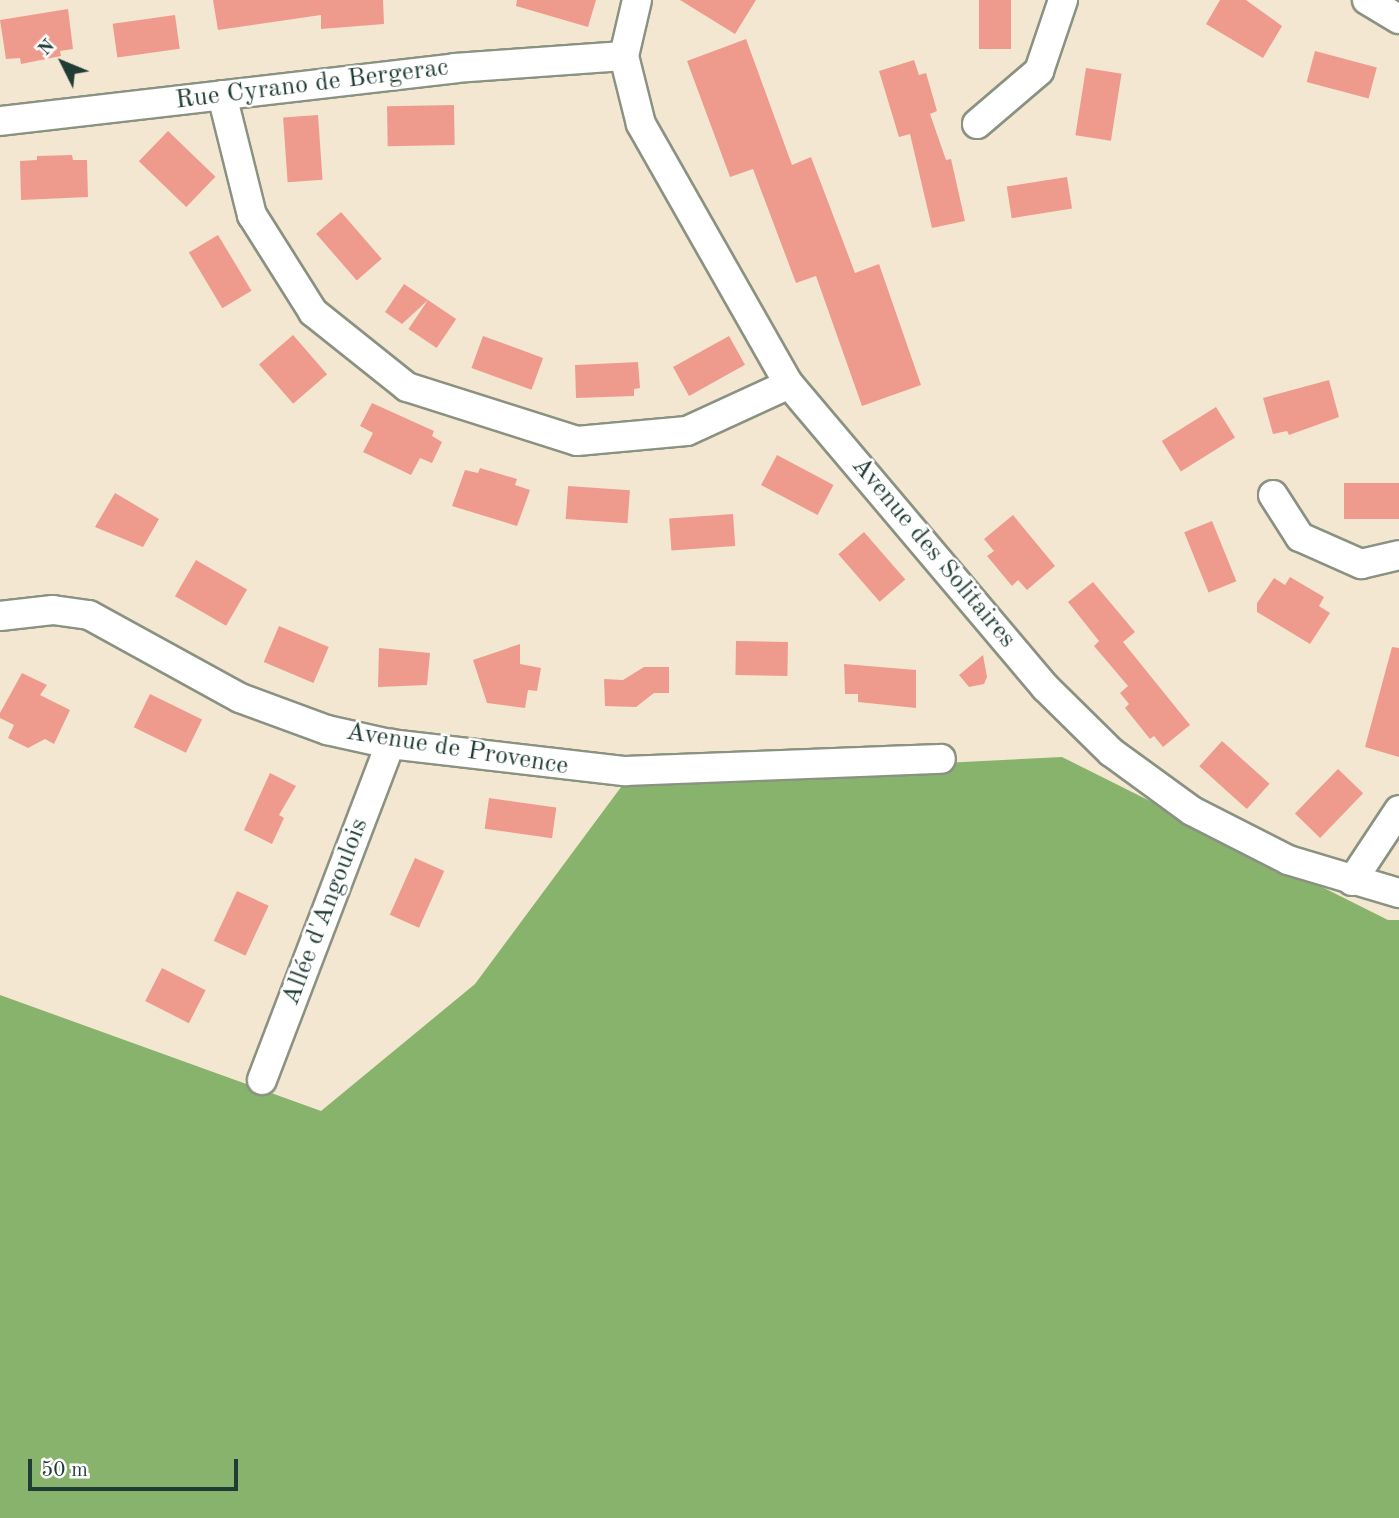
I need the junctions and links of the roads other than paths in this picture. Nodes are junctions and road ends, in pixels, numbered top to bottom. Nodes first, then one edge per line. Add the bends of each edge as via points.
1 (637, 0) edge
2 (1063, 0) edge
3 (1367, 0) edge
4 (1399, 19) edge
5 (624, 56) junction
6 (222, 95) junction
7 (0, 121) edge
8 (976, 124) dead end
9 (789, 384) junction
10 (1273, 495) dead end
11 (1399, 555) edge
12 (0, 616) edge
13 (390, 744) junction
14 (941, 759) dead end
15 (1399, 810) edge
16 (1352, 881) junction
17 (1399, 893) edge
18 (262, 1080) dead end

1 - 5 street
2 - 8 street via 1039,71
3 - 4 street
5 - 6 street, Rue Cyrano de Bergerac via 455,68
5 - 9 street, Avenue des Solitaires via 640,124
6 - 7 street, Rue Cyrano de Bergerac
6 - 9 street via 252,215 313,312 407,387 577,441 687,431
9 - 16 street, Avenue des Solitaires via 1045,687 1111,752 1221,828 1288,860
10 - 11 street via 1300,537 1361,564
12 - 13 street, Avenue de Provence via 53,610 89,615 240,698 327,730
13 - 14 street, Avenue de Provence via 625,771
13 - 18 street, Allée d'Angoulois
15 - 16 street
16 - 17 street, Avenue des Solitaires

